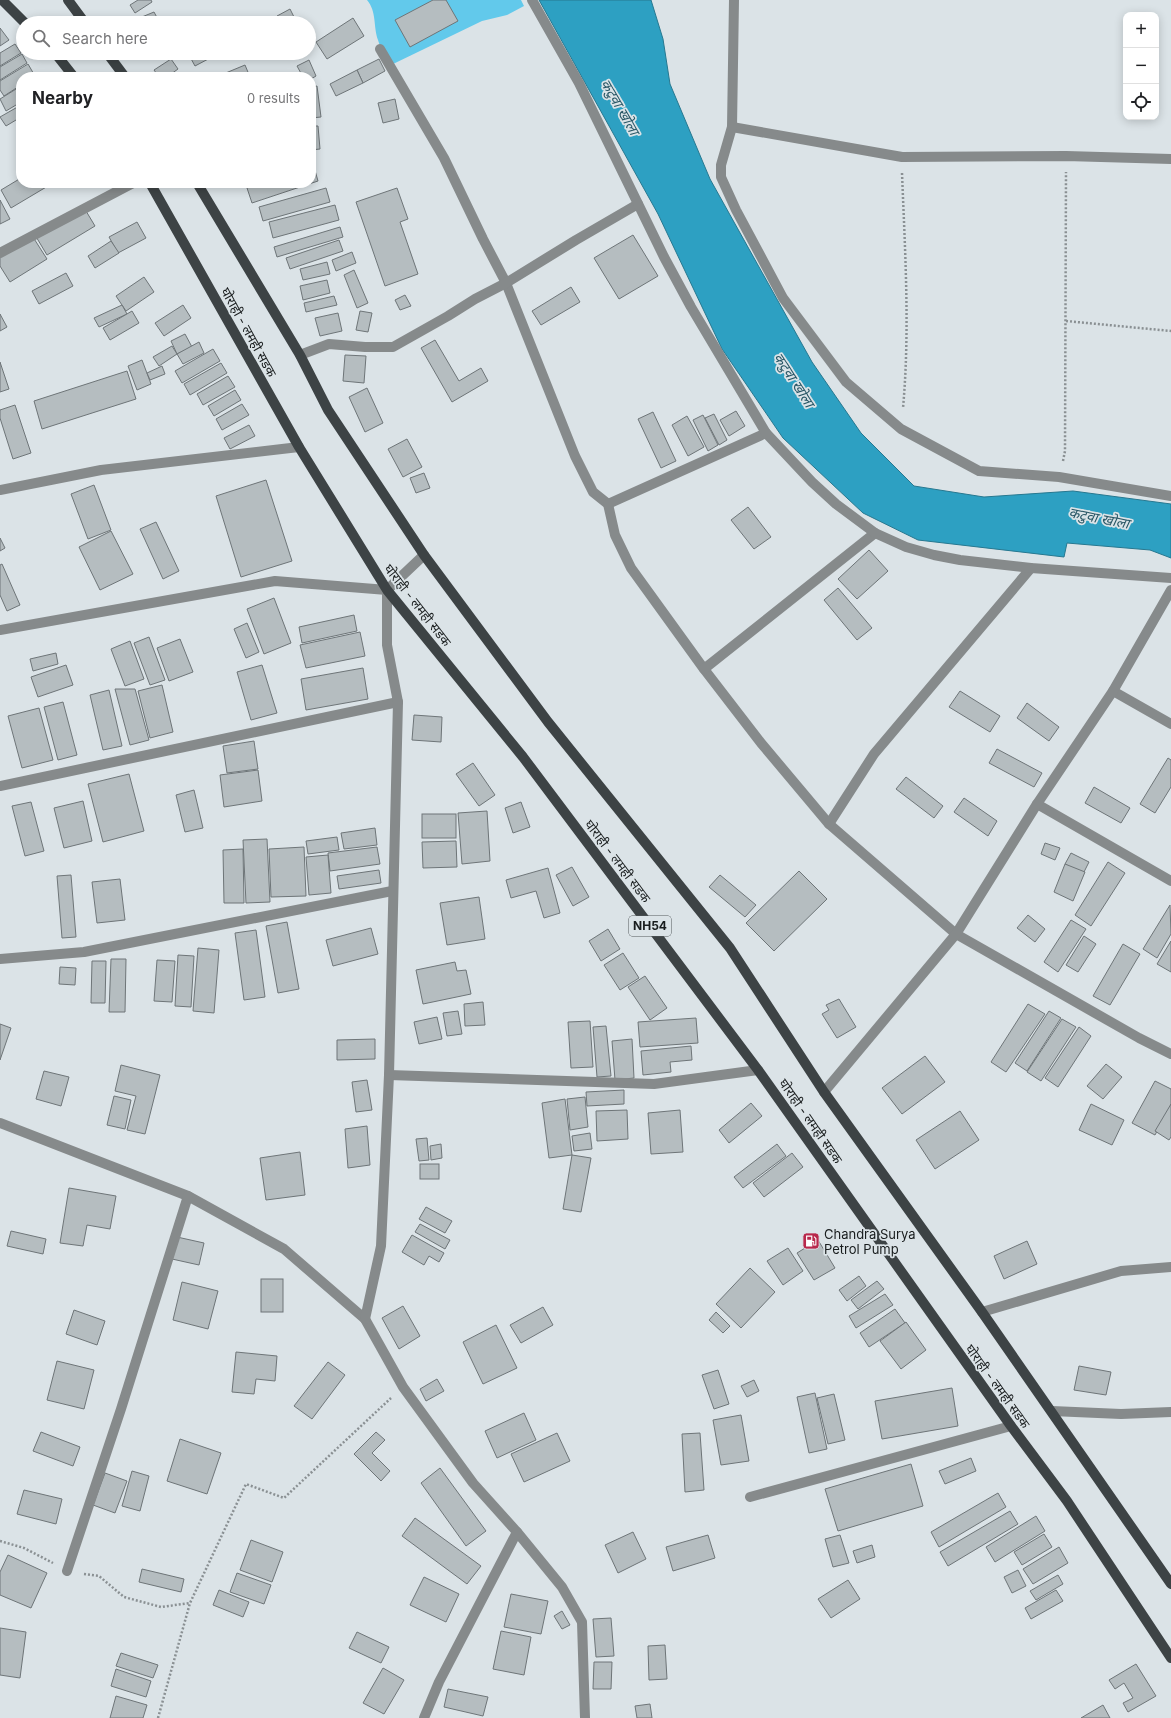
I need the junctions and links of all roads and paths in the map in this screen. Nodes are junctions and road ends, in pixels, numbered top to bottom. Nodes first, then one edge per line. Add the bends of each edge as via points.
1 (2, 0) edge
2 (68, 0) edge
3 (532, 0) edge
4 (734, 0) edge
5 (18, 16) edge
6 (80, 16) edge
7 (380, 49) dead end
8 (61, 60) edge
9 (112, 60) edge
10 (70, 72) edge
11 (121, 72) edge
12 (732, 127) junction
13 (1066, 156) junction
14 (902, 157) junction
15 (1171, 158) edge
16 (124, 188) edge
17 (153, 188) edge
18 (200, 188) edge
19 (638, 204) junction
20 (0, 253) edge
21 (506, 283) junction
22 (1066, 322) junction
23 (1171, 331) edge
24 (300, 355) junction
25 (901, 429) junction
26 (766, 433) junction
27 (299, 446) junction
28 (1059, 477) junction
29 (0, 490) edge
30 (1171, 496) edge
31 (608, 504) junction
32 (875, 533) junction
33 (424, 555) junction
34 (1030, 568) junction
35 (1171, 578) edge
36 (386, 590) junction
37 (1171, 590) edge
38 (0, 630) edge
39 (704, 670) junction
40 (1113, 691) junction
41 (398, 702) junction
42 (1171, 724) edge
43 (0, 786) edge
44 (1037, 804) junction
45 (829, 824) junction
46 (1171, 881) edge
47 (392, 891) junction
48 (956, 934) junction
49 (0, 959) edge
50 (1171, 1054) edge
51 (758, 1070) junction
52 (389, 1075) junction
53 (824, 1092) junction
54 (0, 1123) edge
55 (188, 1196) junction
56 (1171, 1267) edge
57 (982, 1312) junction
58 (365, 1319) junction
59 (403, 1387) junction
60 (1052, 1411) junction
61 (1171, 1412) edge
62 (1011, 1426) junction
63 (750, 1497) dead end
64 (517, 1532) junction
65 (0, 1541) edge
66 (67, 1571) junction
67 (1168, 1573) edge
68 (1171, 1584) edge
69 (190, 1603) junction
70 (1171, 1658) edge
71 (158, 1718) edge
72 (424, 1718) edge
73 (585, 1718) edge

1 - 5 main road
2 - 6 main road
3 - 19 street via 579,83
4 - 12 street
7 - 21 street via 444,158
8 - 10 main road
9 - 11 main road
12 - 14 street
12 - 25 street via 721,165 721,177 783,298 846,382
13 - 14 street
13 - 15 street
13 - 22 path
14 - 25 path via 907,286 905,382
16 - 20 street
17 - 27 main road, घोराही - लमही सडक / NH54
18 - 24 main road, घोराही - लमही सडक
19 - 21 street
19 - 26 street via 691,307
21 - 24 street via 393,346 365,348 329,344
21 - 31 street via 581,470 593,492
22 - 23 path
22 - 28 path via 1065,452
24 - 33 main road, घोराही - लमही सडक via 328,410
25 - 28 street via 979,470
26 - 31 street
26 - 32 street via 812,482
27 - 29 street via 101,470
27 - 36 main road, घोराही - लमही सडक / NH54
28 - 30 street
31 - 39 street via 615,535 631,568
32 - 34 street via 906,547 934,555
32 - 39 street
33 - 36 street
33 - 53 main road, घोराही - लमही सडक via 548,722 730,948
34 - 35 street
34 - 45 street via 874,754
36 - 38 street via 275,581
36 - 41 street via 387,645
36 - 51 main road, घोराही - लमही सडक / NH54 via 523,757
37 - 40 street
39 - 45 street
40 - 42 street
40 - 44 street
41 - 43 street
41 - 47 street
44 - 46 street
44 - 48 street
45 - 48 street
47 - 49 street via 84,952
47 - 52 street
48 - 50 street
48 - 53 street
51 - 52 street via 654,1084
51 - 62 main road, घोराही - लमही सडक / NH54
52 - 58 street via 381,1246
53 - 57 main road, घोराही - लमही सडक
54 - 55 street
55 - 58 street via 284,1249
55 - 66 street
56 - 57 street via 1121,1271
57 - 60 main road, घोराही - लमही सडक
58 - 59 street
59 - 64 street via 473,1483
59 - 69 path via 284,1498 246,1484
60 - 61 street via 1121,1414
60 - 67 main road, घोराही - लमही सडक
62 - 63 street
62 - 70 main road, घोराही - लमही सडक / NH54 via 1067,1501
64 - 72 street via 439,1682
64 - 73 street via 562,1587 582,1622
65 - 66 path via 24,1548
66 - 69 path via 99,1576 124,1597 161,1607
67 - 68 main road, घोराही - लमही सडक
69 - 71 path

